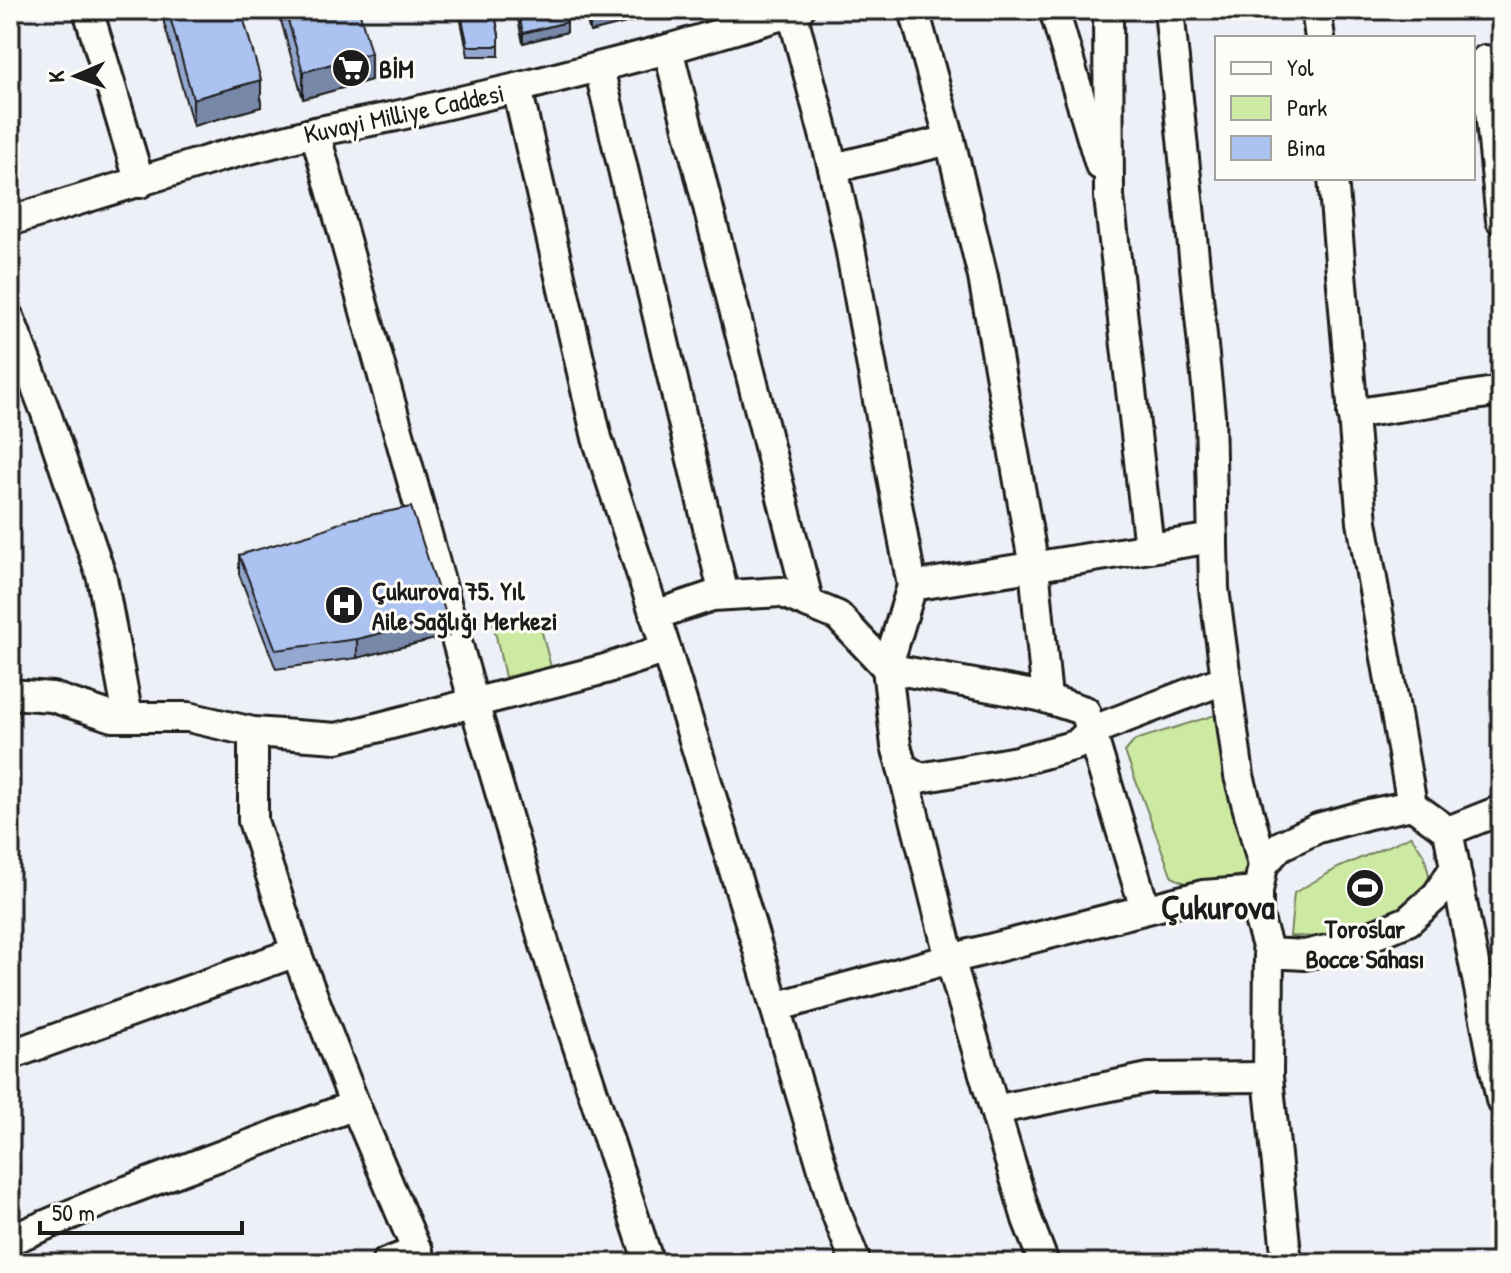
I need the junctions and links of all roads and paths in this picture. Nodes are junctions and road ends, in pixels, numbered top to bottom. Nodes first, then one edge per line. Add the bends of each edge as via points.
1 (88, 10) edge
2 (914, 10) edge
3 (1054, 10) edge
4 (1108, 10) edge
5 (1169, 10) edge
6 (1316, 10) edge
7 (795, 11) edge
8 (1320, 36) edge
9 (668, 49) junction
10 (1486, 60) edge
11 (599, 68) junction
12 (517, 88) junction
13 (315, 132) junction
14 (950, 140) junction
15 (833, 168) junction
16 (1333, 180) edge
17 (140, 183) junction
18 (1109, 197) junction
19 (1501, 220) edge
20 (10, 221) edge
21 (10, 319) edge
22 (1501, 391) edge
23 (1352, 414) junction
24 (1213, 538) junction
25 (1149, 548) junction
26 (1034, 567) junction
27 (912, 586) junction
28 (724, 595) junction
29 (809, 604) junction
30 (655, 615) junction
31 (666, 649) junction
32 (887, 668) junction
33 (1226, 679) junction
34 (10, 694) edge
35 (1047, 698) junction
36 (474, 703) junction
37 (128, 717) junction
38 (1091, 731) junction
39 (253, 732) junction
40 (902, 767) junction
41 (1412, 805) junction
42 (1501, 810) edge
43 (1448, 831) junction
44 (1455, 867) junction
45 (1261, 878) junction
46 (1145, 909) junction
47 (296, 952) junction
48 (1269, 953) junction
49 (950, 959) junction
50 (775, 1007) junction
51 (10, 1055) edge
52 (1268, 1077) junction
53 (1501, 1100) edge
54 (355, 1105) junction
55 (995, 1110) junction
56 (10, 1240) edge
57 (420, 1257) edge
58 (386, 1263) edge
59 (649, 1263) edge
60 (856, 1263) edge
61 (1044, 1263) edge
62 (1287, 1263) edge

1 - 17 street
2 - 14 street
3 - 18 street
4 - 18 street
5 - 24 street via 1210,415
6 - 8 street
7 - 9 street, Kuvayi Milliye Caddesi
7 - 15 street
9 - 11 street, Kuvayi Milliye Caddesi
9 - 29 street
10 - 19 street
11 - 12 street, Kuvayi Milliye Caddesi
11 - 28 street
12 - 13 street, Kuvayi Milliye Caddesi
12 - 30 street via 597,438
13 - 17 street, Kuvayi Milliye Caddesi
13 - 36 street
14 - 15 street
14 - 26 street via 983,277
15 - 27 street
16 - 23 street
17 - 20 street, Kuvayi Milliye Caddesi
18 - 25 street
21 - 37 street via 102,578
22 - 23 street
23 - 41 street via 1362,522
24 - 25 street
24 - 33 street
25 - 26 street
26 - 27 street
26 - 35 street
27 - 32 street
28 - 29 street via 781,592
28 - 30 street
29 - 32 street via 838,616
30 - 31 street
31 - 36 street
31 - 50 street
32 - 35 street
32 - 40 street
33 - 38 street
33 - 45 street
34 - 37 street via 52,697
35 - 38 street via 1085,711
36 - 39 street via 337,738
36 - 59 street via 546,949
37 - 39 street via 188,717
38 - 40 street via 1076,745 1017,761 920,778
38 - 46 street
39 - 47 street via 253,821
40 - 49 street
41 - 43 street
41 - 45 street via 1318,828 1280,846
42 - 43 street
43 - 44 street
44 - 48 street via 1437,895 1408,921 1349,945 1305,955
44 - 53 street
45 - 46 street
45 - 48 street via 1258,916
46 - 49 street
47 - 51 street
47 - 54 street
48 - 52 street
49 - 50 street
49 - 55 street
50 - 60 street via 835,1210
52 - 55 street via 1149,1078
52 - 62 street
54 - 56 street
54 - 57 street
55 - 61 street
57 - 58 street

